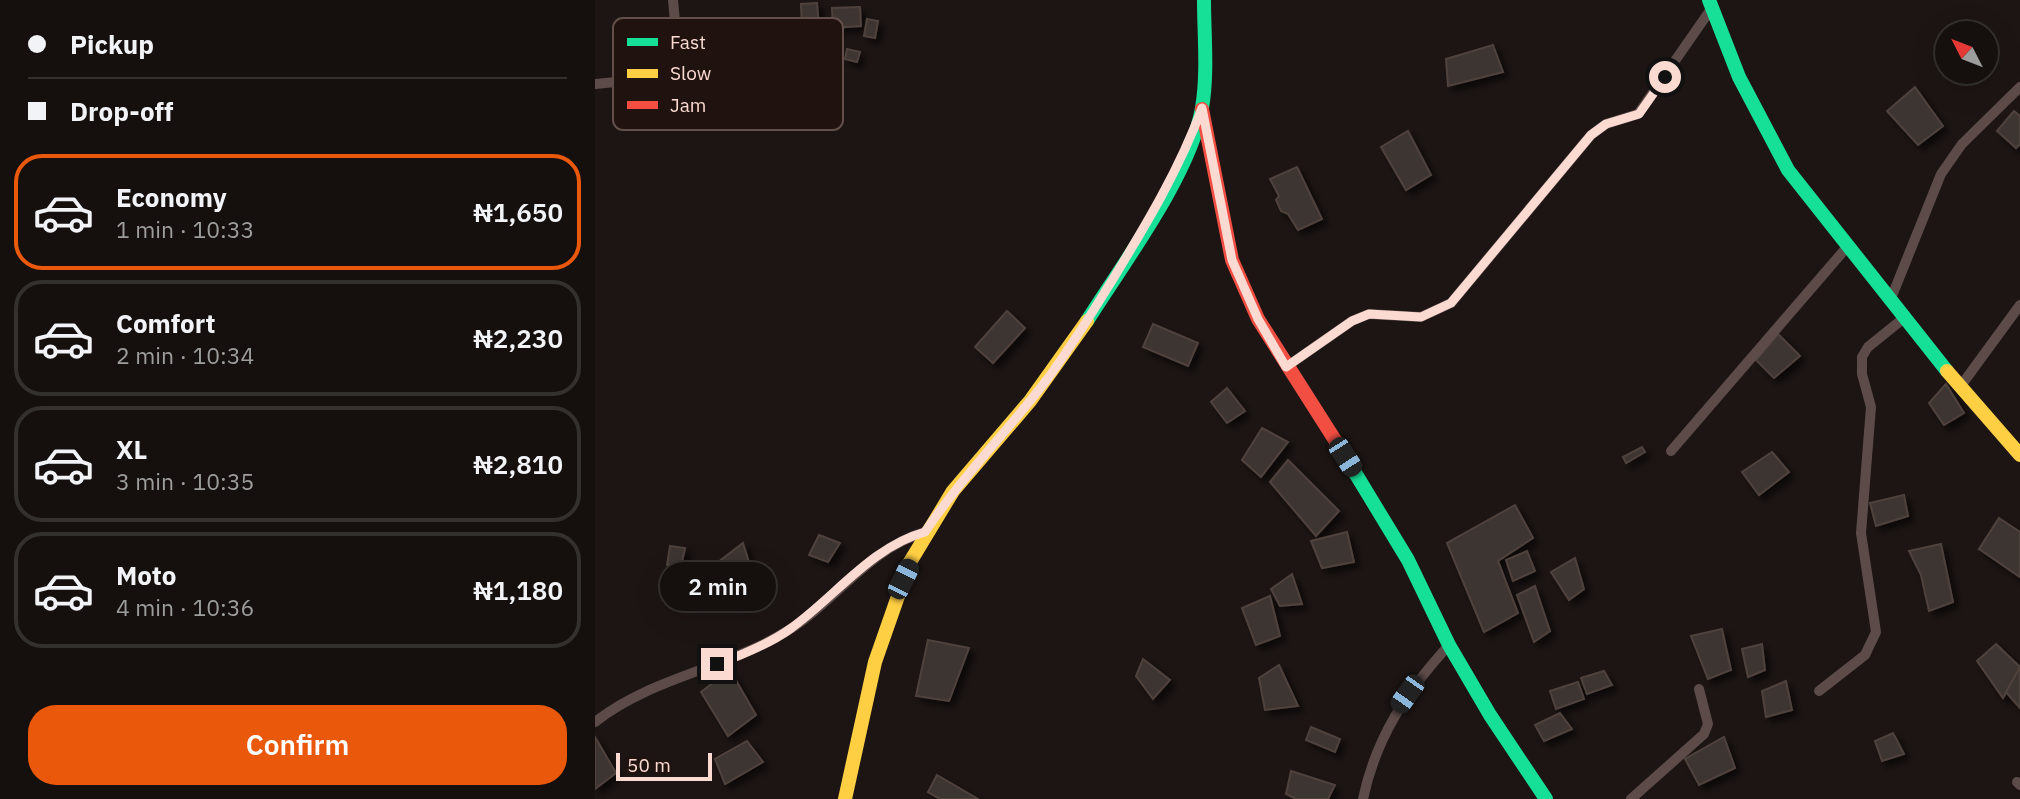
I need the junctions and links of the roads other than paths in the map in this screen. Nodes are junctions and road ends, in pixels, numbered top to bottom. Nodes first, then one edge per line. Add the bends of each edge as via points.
1 (673, 0) edge
2 (1204, 0) edge
3 (1710, 5) edge
4 (675, 18) edge
5 (613, 82) edge
6 (595, 84) edge
7 (2020, 87) edge
8 (1202, 108) junction
9 (1847, 247) junction
10 (1890, 301) junction
11 (2020, 305) edge
12 (1904, 318) junction
13 (1286, 367) junction
14 (1959, 387) junction
15 (1671, 451) dead end
16 (2020, 455) edge
17 (925, 532) junction
18 (1449, 645) junction
19 (1699, 690) dead end
20 (1819, 691) dead end
21 (595, 722) edge
22 (845, 799) edge
23 (1363, 799) edge
24 (1546, 799) edge
25 (1631, 799) edge

1 - 4 street
2 - 8 street
3 - 9 street via 1739,77 1788,170
3 - 13 street via 1639,114 1606,124 1591,135 1451,303 1421,317 1369,314
5 - 6 street
7 - 10 street via 1962,144 1941,174
8 - 13 street via 1232,260
8 - 17 street via 1161,199 1083,327
9 - 10 street
9 - 15 street
10 - 12 street
11 - 14 street
12 - 14 street
12 - 20 street via 1862,357 1871,407 1861,533 1876,632 1865,655
13 - 18 street via 1375,502
14 - 16 street
17 - 21 street via 881,553 789,630 742,655 643,691
17 - 22 street via 882,641
18 - 23 street via 1397,708 1381,740
18 - 24 street
19 - 25 street via 1708,724 1704,734

